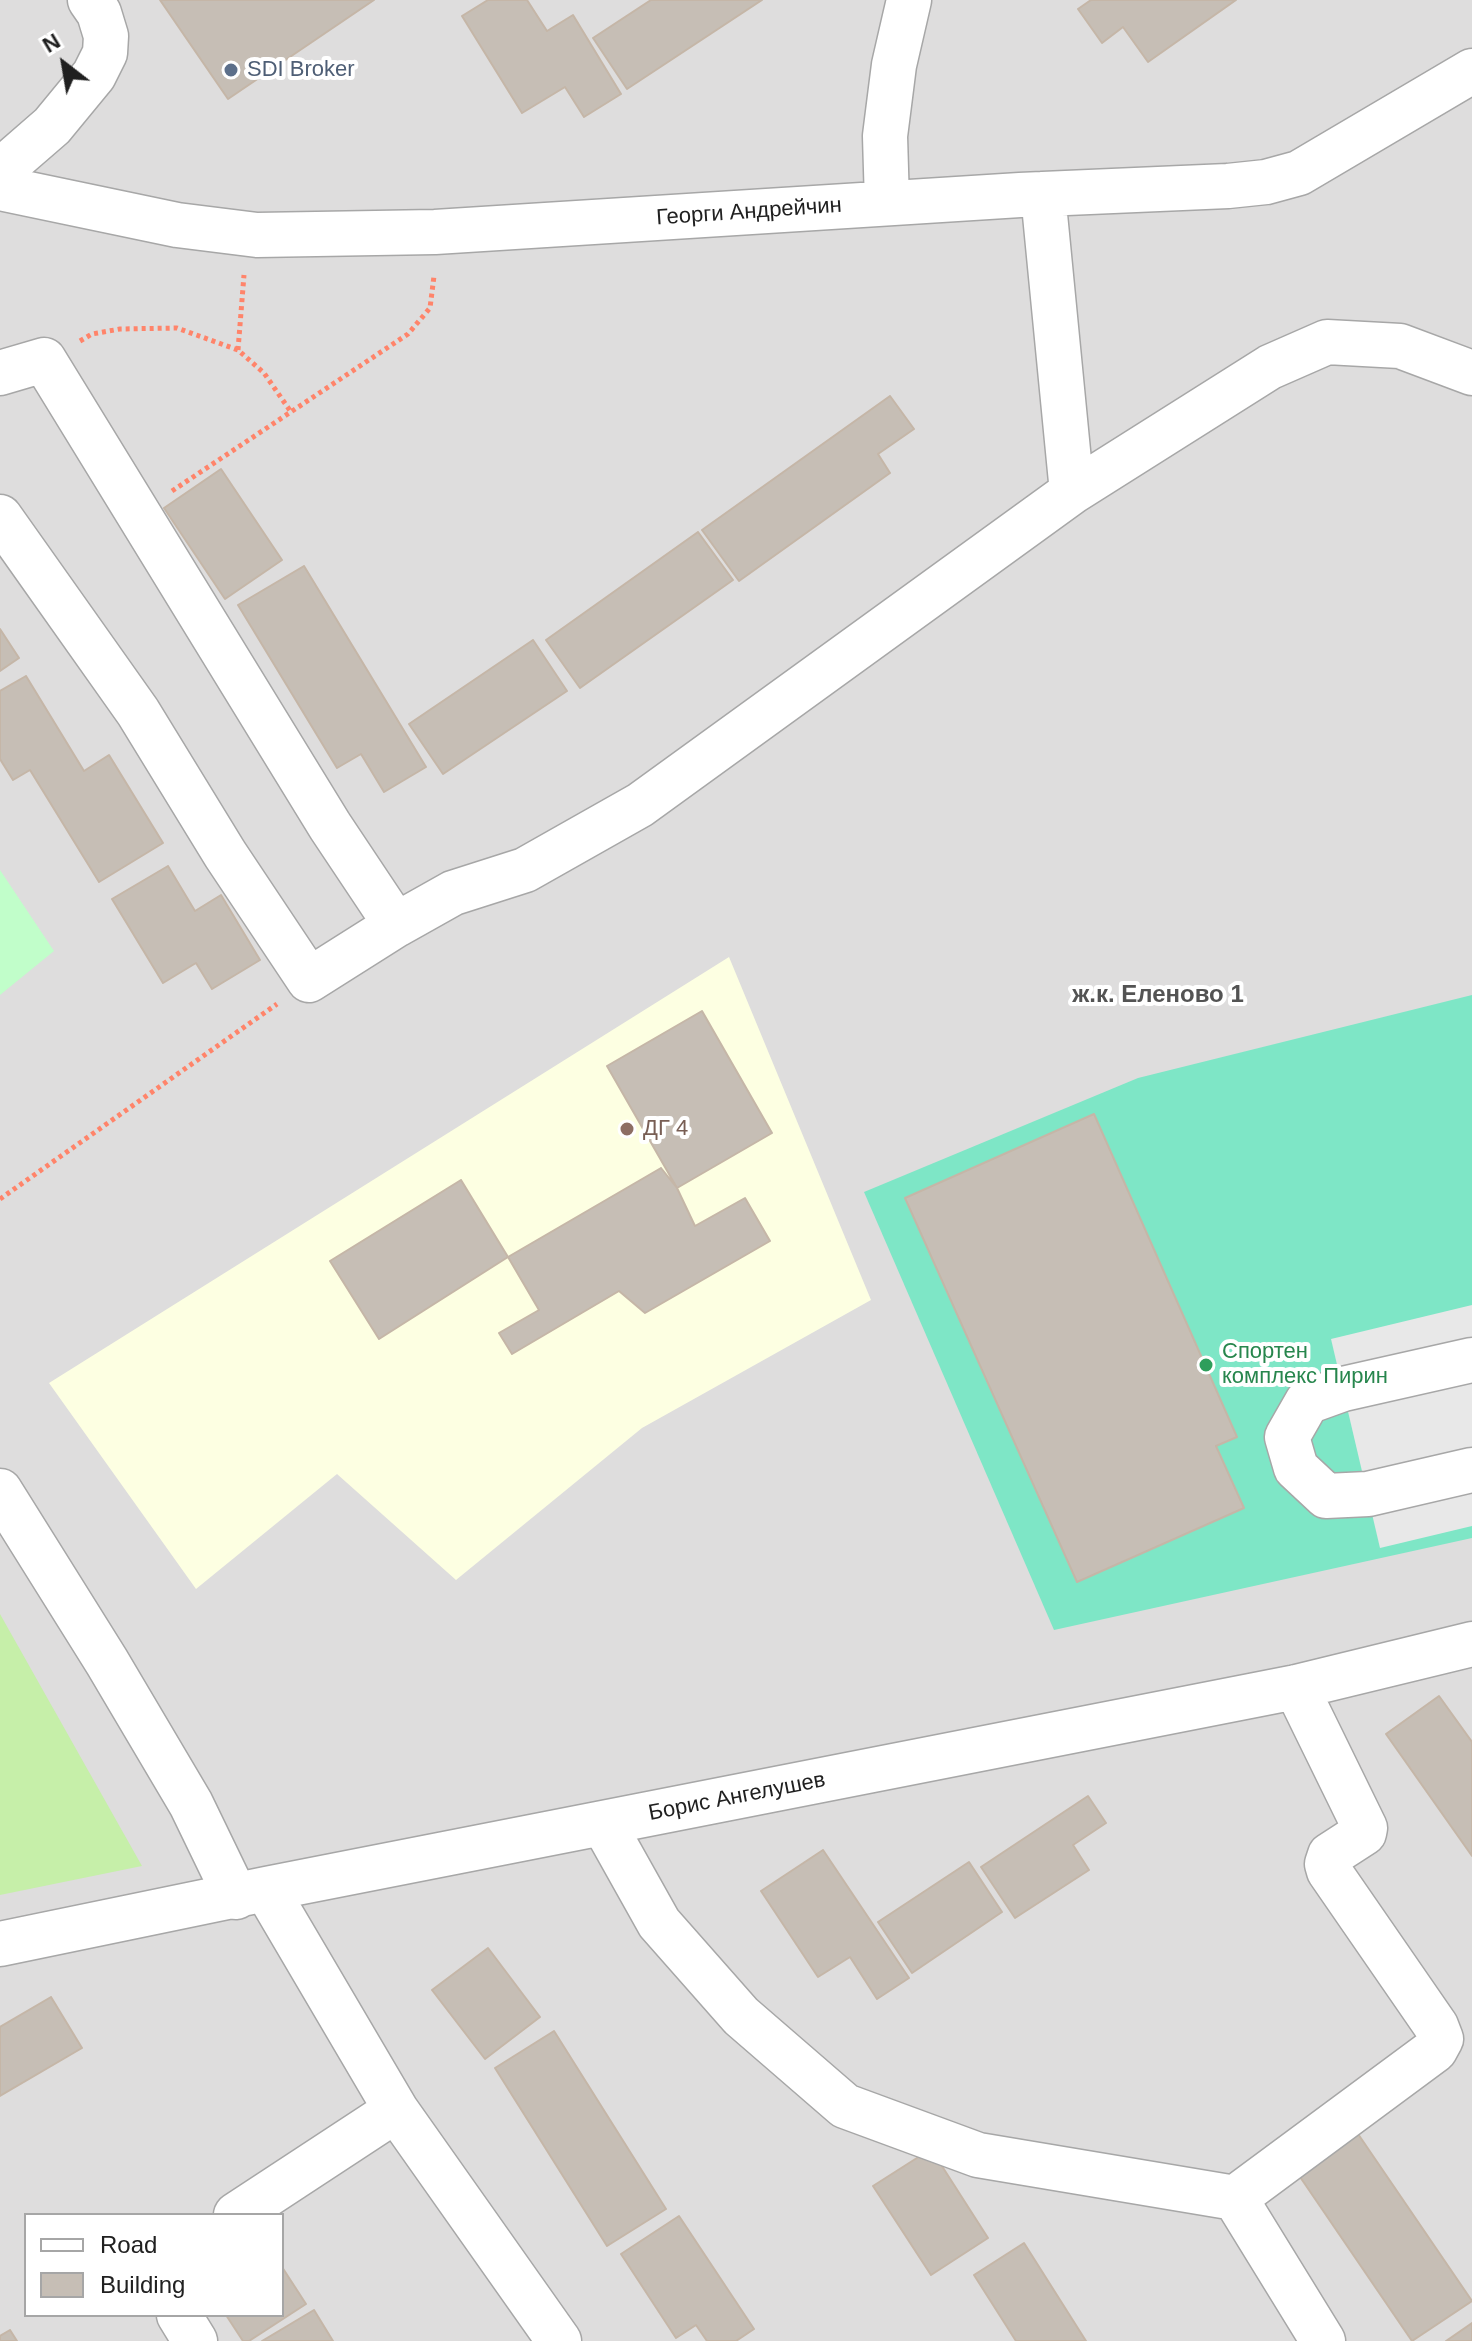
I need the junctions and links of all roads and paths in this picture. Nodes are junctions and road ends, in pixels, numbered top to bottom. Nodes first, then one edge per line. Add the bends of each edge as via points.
1 (90, 0) edge
2 (909, 0) edge
3 (1472, 71) edge
4 (0, 171) edge
5 (0, 188) edge
6 (1043, 194) junction
7 (887, 203) junction
8 (434, 263) dead end
9 (245, 266) dead end
10 (238, 350) junction
11 (44, 360) junction
12 (0, 373) edge
13 (1472, 373) edge
14 (291, 412) junction
15 (1072, 492) junction
16 (140, 512) junction
17 (0, 517) edge
18 (396, 925) junction
19 (309, 980) junction
20 (0, 1199) edge
21 (1472, 1360) edge
22 (1472, 1470) edge
23 (0, 1491) edge
24 (1472, 1644) edge
25 (1296, 1687) junction
26 (603, 1823) junction
27 (251, 1893) junction
28 (0, 1944) edge
29 (396, 2110) junction
30 (1235, 2198) junction
31 (239, 2213) edge
32 (180, 2317) edge
33 (195, 2341) edge
34 (559, 2341) edge
35 (1323, 2341) edge

1 - 4 street via 106,36 105,53 94,75 52,126
2 - 7 street via 885,136
3 - 6 street, Георги Андрейчин via 1299,173 1228,186
5 - 7 street, Георги Андрейчин via 177,225 257,235 432,232
6 - 7 street, Георги Андрейчин
6 - 15 street
8 - 14 path via 430,308 408,334
9 - 10 path
10 - 11 path via 177,328 120,329 92,334
10 - 14 path via 264,373
11 - 12 street
11 - 16 street
13 - 15 street via 1400,346 1327,342 1270,367
14 - 16 path
15 - 18 street via 640,805 525,870 453,893
16 - 18 street
17 - 19 street via 138,712
18 - 19 street
19 - 20 path
21 - 22 street via 1307,1402 1287,1437 1296,1468 1326,1496 1368,1494
23 - 27 street
24 - 25 street, Борис Ангелушев
25 - 26 street, Борис Ангелушев
25 - 30 street via 1365,1828 1330,1855 1329,1871 1441,2039 1435,2050
26 - 27 street, Борис Ангелушев
26 - 30 street via 659,1923 741,2016 845,2106 978,2155
27 - 28 street, Борис Ангелушев
27 - 29 street
29 - 31 street
29 - 34 street
30 - 35 street
32 - 33 street

